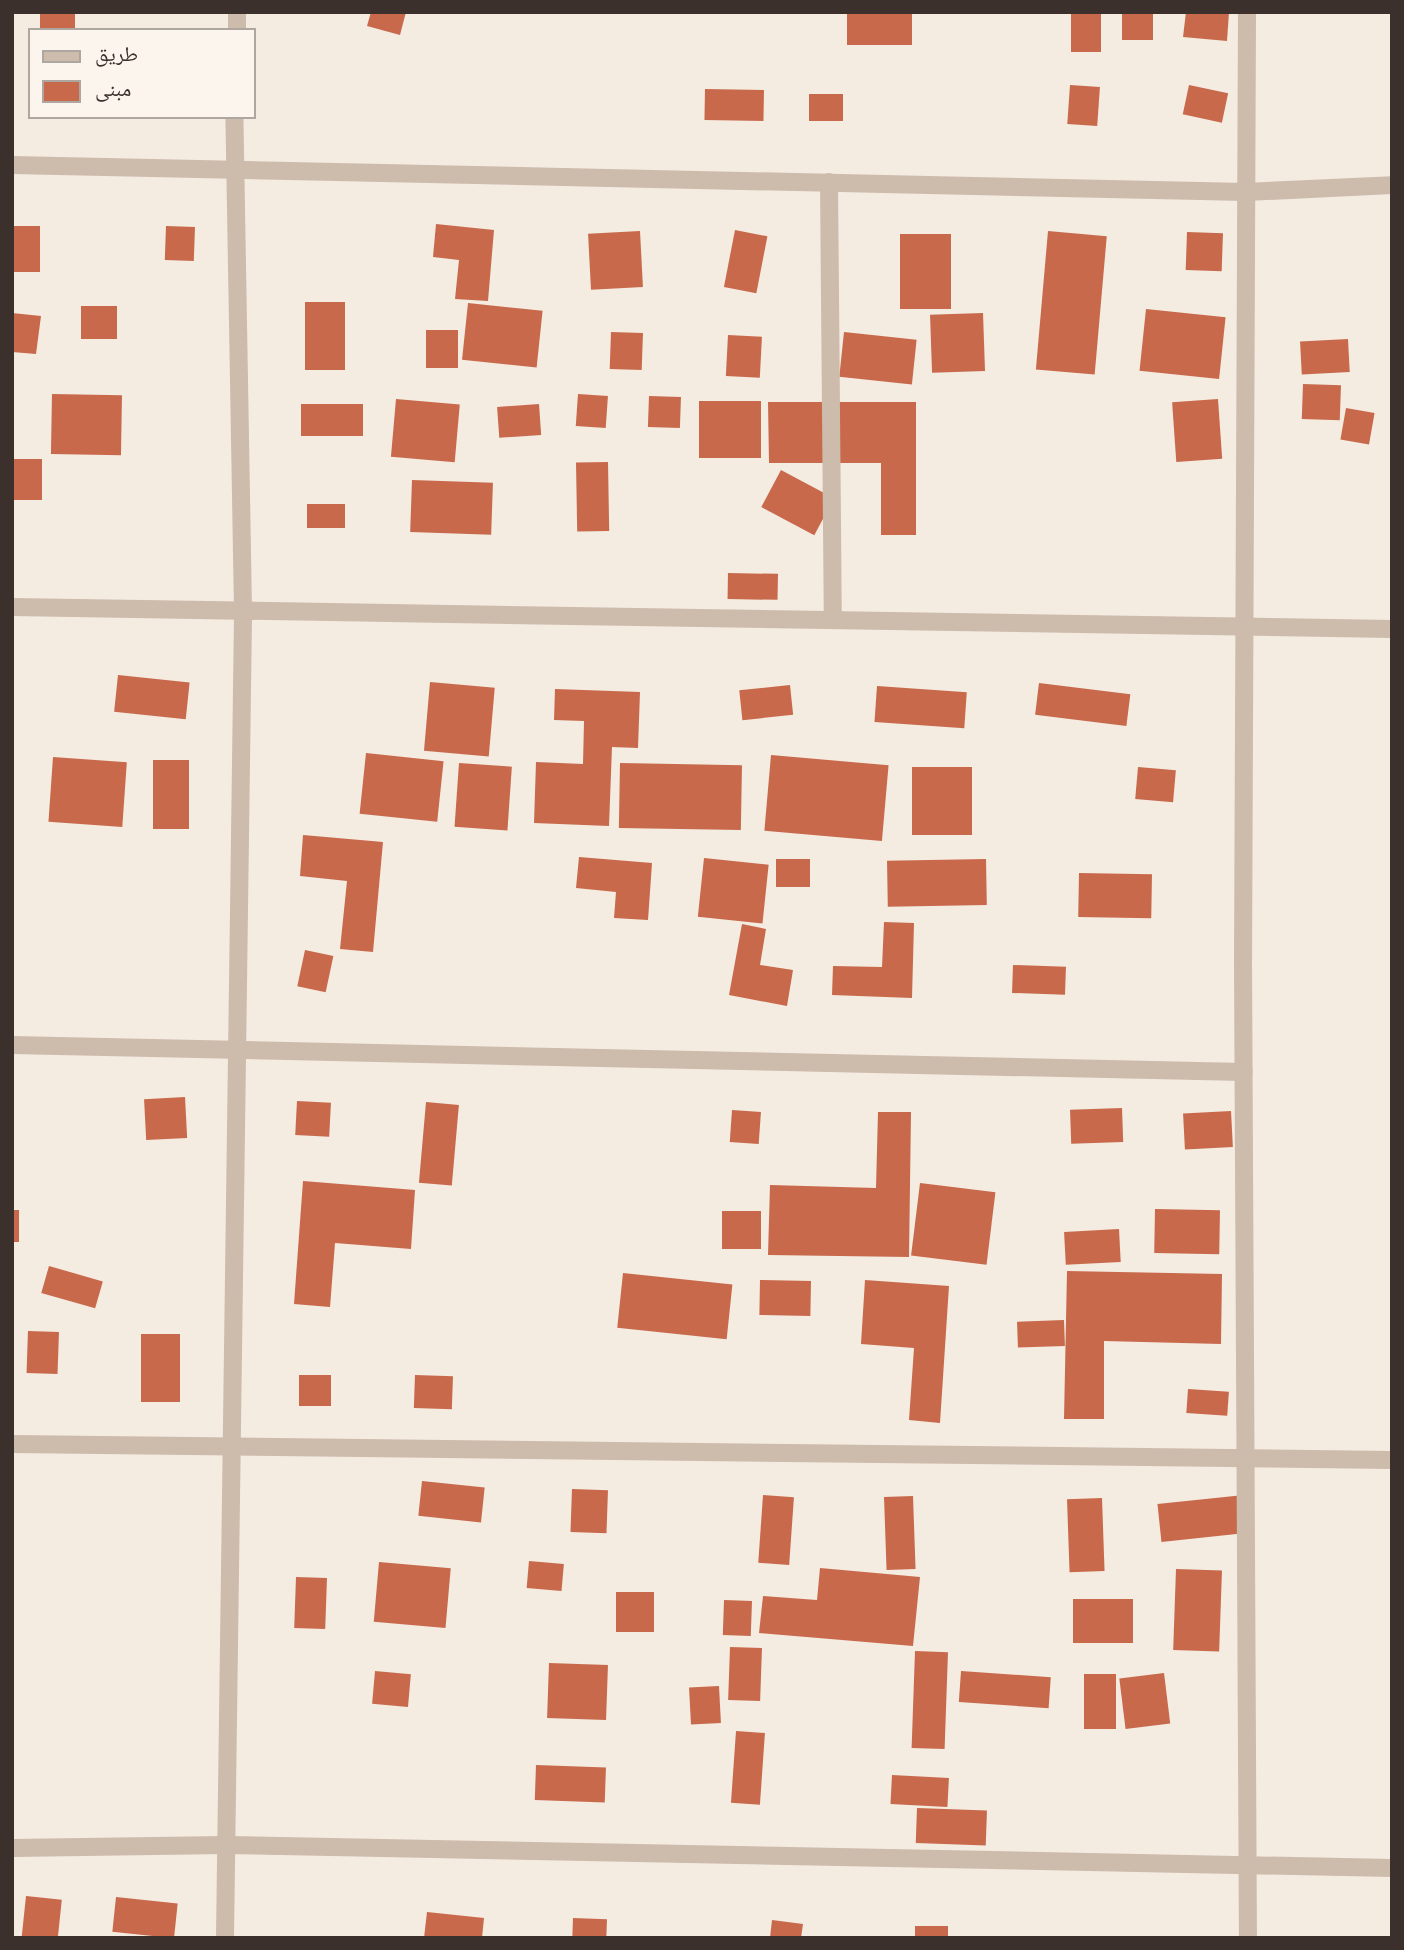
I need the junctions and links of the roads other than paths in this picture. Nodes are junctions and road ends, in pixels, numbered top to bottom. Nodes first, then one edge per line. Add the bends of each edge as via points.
1 (1247, 12) edge
2 (234, 119) edge
3 (12, 164) edge
4 (233, 167) junction
5 (828, 182) junction
6 (1392, 185) edge
7 (1246, 192) junction
8 (12, 607) edge
9 (243, 610) junction
10 (832, 618) junction
11 (1244, 624) junction
12 (1392, 629) edge
13 (12, 1045) edge
14 (239, 1047) junction
15 (1244, 1072) junction
16 (12, 1444) edge
17 (232, 1445) junction
18 (1245, 1460) junction
19 (1392, 1460) edge
20 (226, 1845) junction
21 (12, 1849) edge
22 (1248, 1864) junction
23 (1392, 1868) edge
24 (225, 1938) edge
25 (1248, 1938) edge

1 - 7 street
2 - 4 street
3 - 4 street
4 - 5 street
4 - 9 street
5 - 7 street
5 - 10 street
6 - 7 street
7 - 11 street
8 - 9 street
9 - 10 street
9 - 14 street
10 - 11 street
11 - 12 street
11 - 15 street
13 - 14 street
14 - 15 street
14 - 17 street
15 - 18 street
16 - 17 street
17 - 18 street
17 - 20 street
18 - 19 street
18 - 22 street
20 - 21 street
20 - 22 street
20 - 24 street
22 - 23 street
22 - 25 street

